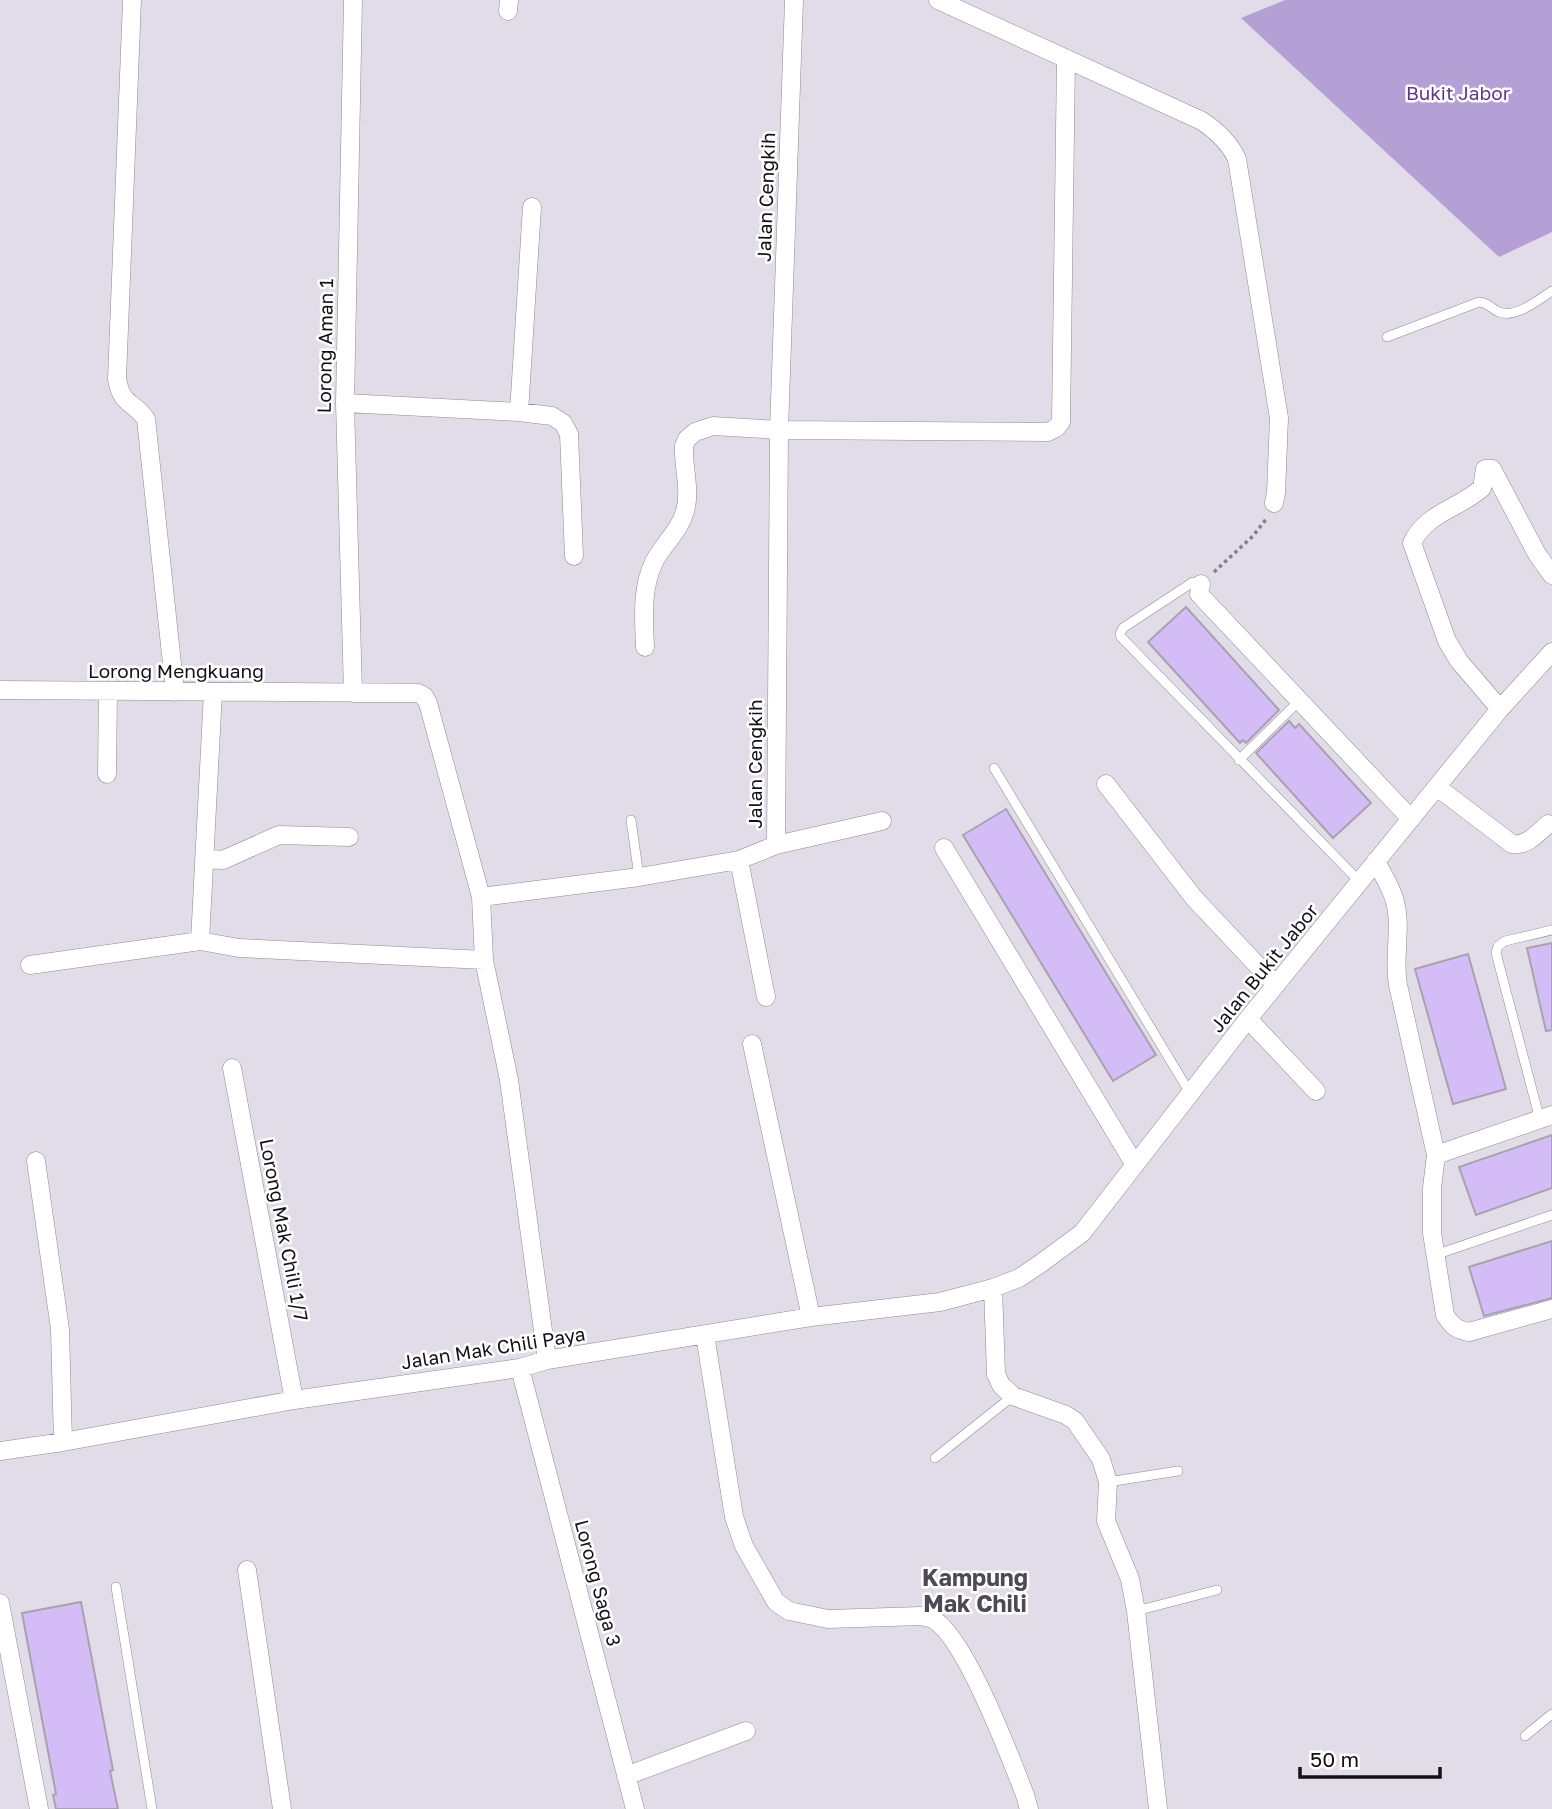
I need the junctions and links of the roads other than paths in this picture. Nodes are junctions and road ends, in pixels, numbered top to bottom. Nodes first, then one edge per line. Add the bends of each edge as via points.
1 (132, 0) edge
2 (353, 0) edge
3 (794, 0) edge
4 (938, 0) edge
5 (1066, 59) junction
6 (533, 207) dead end
7 (1552, 290) edge
8 (1387, 337) dead end
9 (345, 403) junction
10 (520, 412) junction
11 (779, 430) junction
12 (1274, 503) road end
13 (574, 556) dead end
14 (1552, 575) edge
15 (1201, 584) joint
16 (645, 648) dead end
17 (1552, 652) edge
18 (0, 690) edge
19 (108, 691) junction
20 (175, 692) junction
21 (213, 692) junction
22 (352, 693) junction
23 (1300, 701) junction
24 (1500, 709) junction
25 (1239, 760) junction
26 (993, 768) dead end
27 (107, 774) dead end
28 (1106, 785) dead end
29 (1437, 787) junction
30 (1411, 819) junction
31 (631, 820) dead end
32 (882, 821) dead end
33 (1548, 824) dead end
34 (349, 838) dead end
35 (776, 845) junction
36 (944, 848) dead end
37 (204, 859) junction
38 (738, 860) junction
39 (1376, 861) junction
40 (639, 877) junction
41 (1360, 882) junction
42 (481, 897) junction
43 (1552, 930) edge
44 (200, 941) junction
45 (484, 960) junction
46 (30, 965) dead end
47 (1276, 985) junction
48 (766, 997) dead end
49 (1248, 1018) junction
50 (752, 1044) dead end
51 (232, 1068) dead end
52 (1316, 1091) dead end
53 (1191, 1095) junction
54 (1546, 1117) edge
55 (1436, 1155) junction
56 (36, 1161) dead end
57 (1135, 1165) junction
58 (1552, 1215) edge
59 (1435, 1255) junction
60 (993, 1289) junction
61 (1552, 1309) edge
62 (811, 1317) junction
63 (705, 1335) junction
64 (547, 1360) junction
65 (520, 1368) junction
66 (1013, 1396) junction
67 (294, 1400) junction
68 (63, 1442) junction
69 (0, 1451) edge
70 (935, 1458) dead end
71 (1178, 1471) dead end
72 (1108, 1482) junction
73 (247, 1570) dead end
74 (117, 1587) dead end
75 (1217, 1590) dead end
76 (0, 1603) edge
77 (1136, 1611) junction
78 (1552, 1714) edge
79 (746, 1731) dead end
80 (1525, 1736) dead end
81 (626, 1776) junction
82 (39, 1809) edge
83 (152, 1809) edge
84 (282, 1809) edge
85 (635, 1809) edge
86 (1029, 1809) edge
87 (1158, 1809) edge

1 - 20 street via 117,379 124,400 146,419
2 - 9 street, Lorong Aman 1
3 - 11 street, Jalan Cengkih
4 - 5 street
5 - 11 street via 1061,422 1048,432
5 - 12 street via 1202,121 1232,148 1279,418
6 - 10 street
7 - 8 lane via 1514,313 1500,313 1479,302
9 - 10 street
9 - 22 street, Lorong Aman 1
10 - 13 street via 552,416 569,434
11 - 16 street via 713,426 688,439 683,461 687,502 681,524 648,578
11 - 35 street, Jalan Cengkih
14 - 24 street via 1489,468 1482,488 1429,520 1412,542 1452,651
15 - 23 street via 1199,594
15 - 25 lane via 1193,582 1120,634
17 - 24 street, Jalan Bukit Jabor
18 - 19 street, Lorong Mengkuang
19 - 20 street, Lorong Mengkuang
19 - 27 street
20 - 21 street, Lorong Mengkuang
21 - 22 street, Lorong Mengkuang
21 - 37 street
22 - 42 street, Lorong Mengkuang via 424,696
23 - 25 lane
23 - 30 street
24 - 29 street, Jalan Bukit Jabor
25 - 41 lane
26 - 53 lane
28 - 47 street via 1194,898
29 - 30 street, Jalan Bukit Jabor
29 - 33 street via 1512,844 1525,843
30 - 39 street, Jalan Bukit Jabor
31 - 40 lane
32 - 35 street
34 - 37 street via 279,835 223,860
35 - 38 street, Jalan Cengkih
36 - 57 street
37 - 44 street
38 - 40 street, Jalan Cengkih
38 - 48 street
39 - 41 street, Jalan Bukit Jabor
39 - 55 street via 1395,899 1395,968
40 - 42 street, Jalan Cengkih
41 - 47 street, Jalan Bukit Jabor
42 - 45 street
43 - 54 lane via 1505,941 1496,953
44 - 45 street via 239,948
44 - 46 street
45 - 64 street via 509,1080
47 - 49 street, Jalan Bukit Jabor
49 - 52 street
49 - 53 street, Jalan Bukit Jabor
50 - 62 street
51 - 67 street, Lorong Mak Chili 1/7
53 - 57 street, Jalan Bukit Jabor
54 - 55 street
55 - 59 street via 1431,1208
56 - 68 street via 60,1329
57 - 60 street, Jalan Bukit Jabor via 1082,1233 1019,1278
58 - 59 lane
59 - 61 street via 1445,1315 1460,1330 1479,1331
60 - 62 street, Jalan Mak Chili Paya via 940,1302
60 - 66 street via 996,1374
62 - 63 street, Jalan Mak Chili Paya
63 - 64 street, Jalan Mak Chili Paya
63 - 86 street via 734,1517 744,1546 776,1602 789,1611 828,1619 932,1619 953,1643 986,1699
64 - 65 street, Jalan Mak Chili Paya
65 - 67 street, Jalan Mak Chili Paya
65 - 81 street, Lorong Saga 3
66 - 70 lane
66 - 72 street via 1075,1421 1101,1459
67 - 68 street, Jalan Mak Chili Paya
68 - 69 street, Jalan Mak Chili Paya
71 - 72 lane
72 - 77 street via 1106,1521 1125,1566
73 - 84 street
74 - 83 lane
75 - 77 lane
76 - 82 street
77 - 87 street
78 - 80 lane
79 - 81 street
81 - 85 street, Lorong Saga 3

